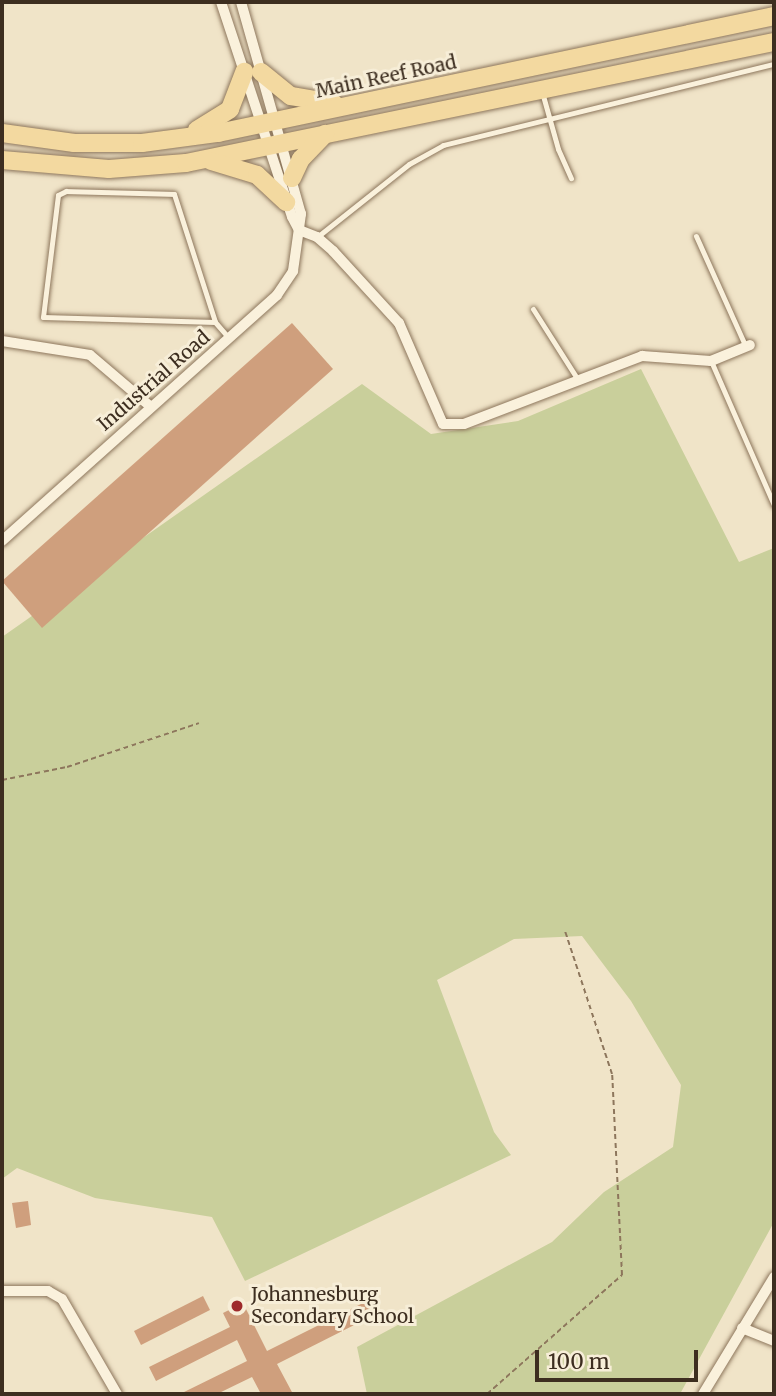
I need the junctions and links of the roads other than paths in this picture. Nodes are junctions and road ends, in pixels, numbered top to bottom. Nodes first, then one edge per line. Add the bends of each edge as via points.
1 (221, 2) edge
2 (241, 2) edge
3 (774, 16) edge
4 (774, 42) edge
5 (774, 64) edge
6 (253, 72) junction
7 (542, 91) junction
8 (361, 103) junction
9 (548, 118) junction
10 (268, 122) junction
11 (2, 134) edge
12 (325, 134) junction
13 (167, 140) junction
14 (274, 144) junction
15 (205, 159) junction
16 (2, 160) edge
17 (292, 178) junction
18 (571, 178) dead end
19 (286, 202) junction
20 (299, 230) junction
21 (696, 236) dead end
22 (317, 237) junction
23 (533, 309) dead end
24 (215, 323) junction
25 (229, 338) junction
26 (2, 341) edge
27 (748, 346) joint
28 (711, 361) junction
29 (578, 380) junction
30 (150, 406) junction
31 (774, 505) edge
32 (2, 541) edge
33 (774, 1277) edge
34 (2, 1291) edge
35 (742, 1328) junction
36 (774, 1341) edge
37 (117, 1394) edge
38 (703, 1394) edge

1 - 6 street
2 - 6 street
3 - 8 main road, Main Reef Road
4 - 7 main road
5 - 9 lane
6 - 8 main road via 305,101
6 - 10 street
6 - 10 street
6 - 13 main road via 220,118
7 - 9 lane
7 - 12 main road
8 - 10 main road, Main Reef Road
9 - 18 lane
9 - 22 lane via 433,149
10 - 13 main road, Main Reef Road
10 - 14 street
10 - 14 street
11 - 13 main road, Main Reef Road via 74,143
12 - 14 main road
12 - 17 main road via 301,159
14 - 15 main road
14 - 17 street, Industrial Road
14 - 19 street
15 - 16 main road via 109,169
15 - 19 main road via 257,175
17 - 20 street, Industrial Road via 301,214
19 - 20 street
20 - 22 street
20 - 25 street, Industrial Road via 298,256 287,283
21 - 27 lane
22 - 29 street via 385,305 407,334 435,410 447,426 464,424
23 - 29 lane
24 - 24 lane via 174,194 66,191 58,195 43,317
24 - 25 lane
25 - 30 street, Industrial Road
26 - 30 street via 90,355
27 - 28 street
28 - 29 street via 642,356
28 - 31 lane
30 - 32 street, Industrial Road
33 - 35 street
34 - 37 street via 48,1291 66,1303
35 - 36 street
35 - 38 street

